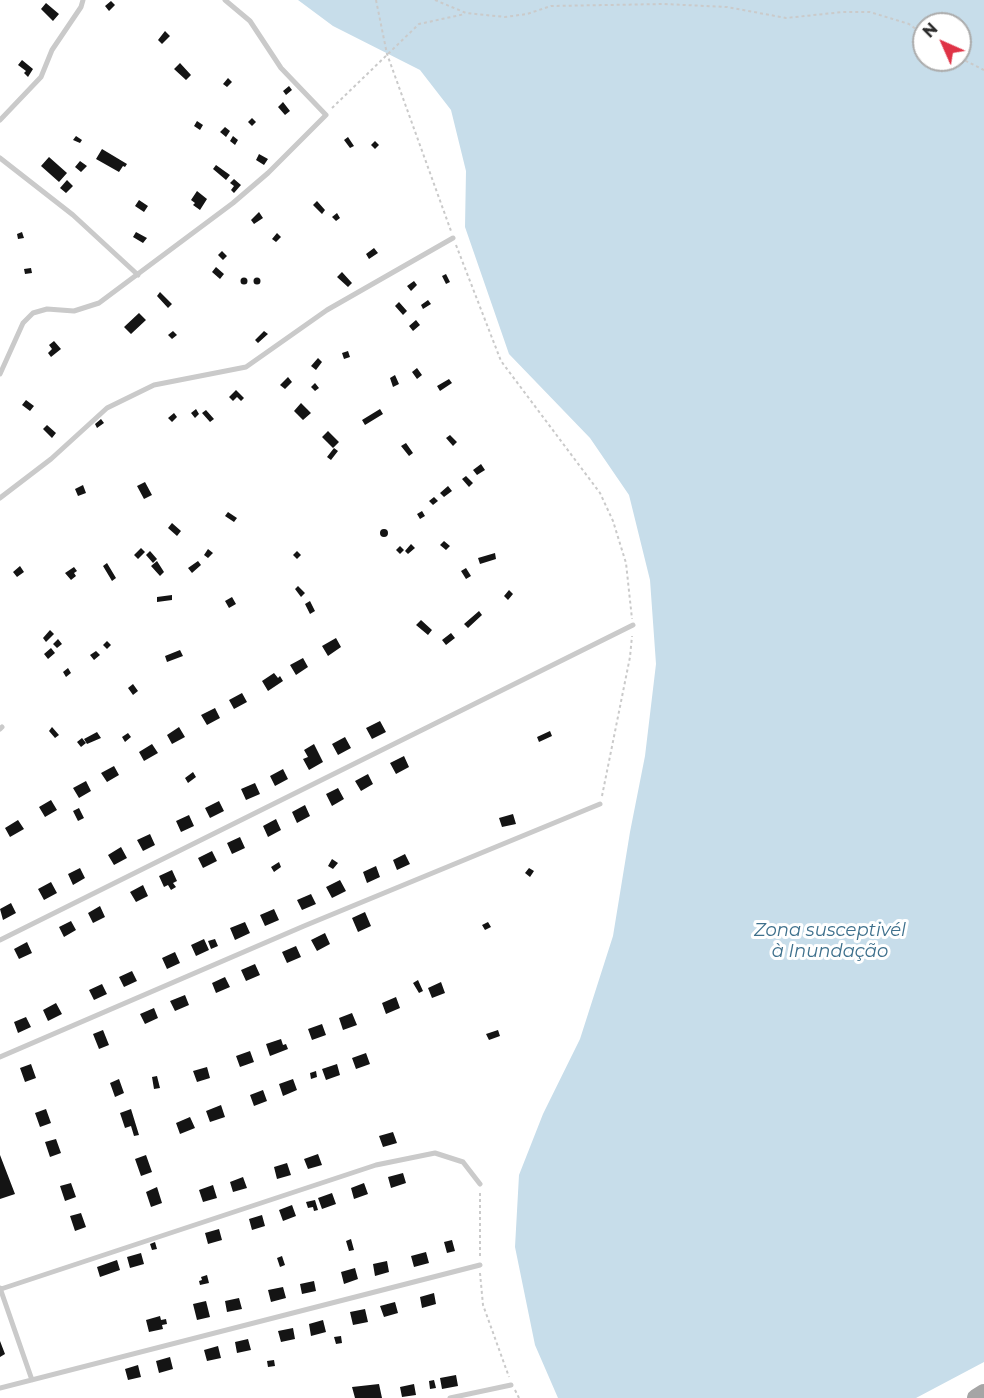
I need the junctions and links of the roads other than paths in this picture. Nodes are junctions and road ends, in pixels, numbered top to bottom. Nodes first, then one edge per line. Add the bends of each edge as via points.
1 (83, 0) edge
2 (225, 0) edge
3 (0, 120) edge
4 (0, 158) edge
5 (453, 238) road end
6 (138, 275) junction
7 (0, 374) edge
8 (0, 498) edge
9 (633, 625) road end
10 (600, 804) road end
11 (0, 940) edge
12 (0, 1057) edge
13 (480, 1184) road end
14 (480, 1265) road end
15 (0, 1288) edge
16 (32, 1380) junction
17 (511, 1385) road end
18 (0, 1388) edge
19 (984, 1393) edge
20 (450, 1398) edge
21 (976, 1398) edge

1 - 3 lane via 41,76
2 - 6 lane via 250,21 281,68 326,115 233,203
4 - 6 lane via 73,215
5 - 8 lane via 327,310 246,367 154,385 107,408
6 - 7 lane via 99,303 74,311 47,309 33,313 23,323
9 - 11 lane
10 - 12 lane
13 - 15 lane via 463,1162 435,1153 376,1165
14 - 16 lane
15 - 16 lane
16 - 18 lane
17 - 20 lane
19 - 21 main road

